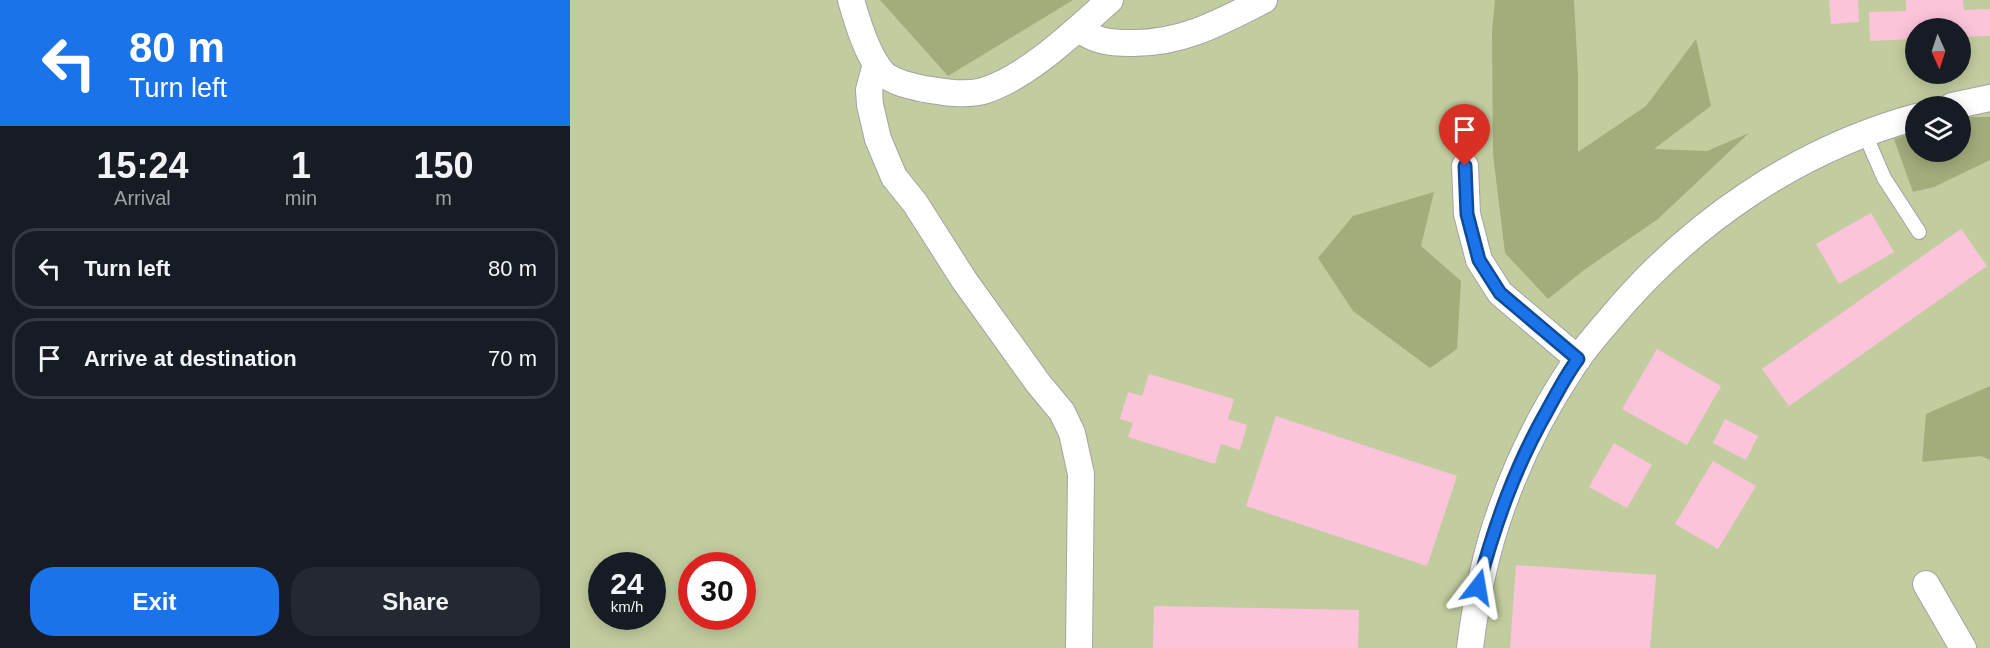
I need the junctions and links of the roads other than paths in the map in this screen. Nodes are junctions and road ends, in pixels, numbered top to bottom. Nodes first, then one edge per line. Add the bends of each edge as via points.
1 (851, 0) edge
2 (1110, 0) edge
3 (1264, 0) edge
4 (1078, 29) junction
5 (876, 64) junction
6 (1990, 98) edge
7 (1971, 102) edge
8 (1905, 121) edge
9 (1865, 134) junction
10 (1465, 166) dead end
11 (1918, 232) dead end
12 (1578, 359) junction
13 (1926, 584) dead end
14 (1079, 648) edge
15 (1470, 648) edge
16 (1963, 648) edge

1 - 5 street
2 - 4 street
3 - 4 street via 1175,40 1098,41
4 - 5 street via 1022,71 983,91 964,94 920,88 884,75
5 - 14 street via 869,90 870,105 878,139 894,177 1062,412 1072,433 1081,474
6 - 7 street
8 - 9 street
9 - 11 lane via 1884,178
9 - 12 street via 1810,158 1704,226 1648,276
10 - 12 street via 1467,214 1479,260 1500,293
12 - 15 street via 1536,430 1502,507 1478,587
13 - 16 street

